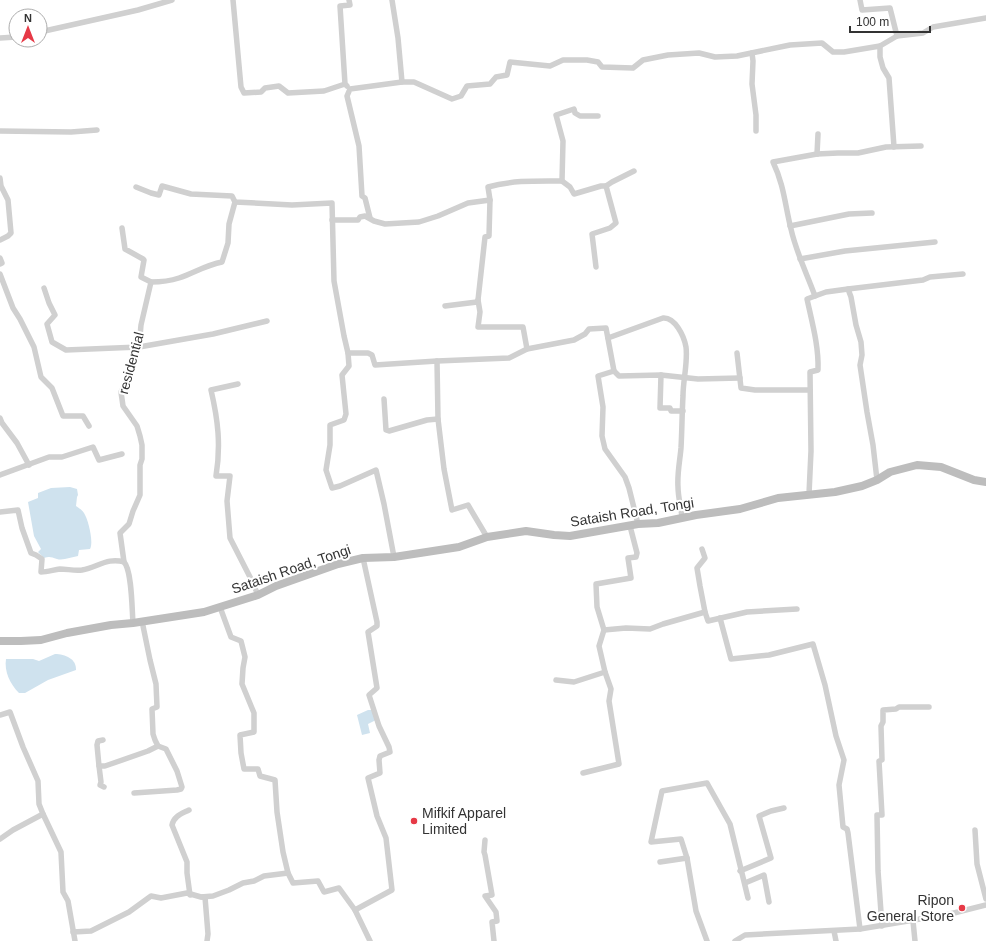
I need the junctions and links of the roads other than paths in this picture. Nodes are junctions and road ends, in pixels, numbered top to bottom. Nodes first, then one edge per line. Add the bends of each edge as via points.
1 (172, 0) edge
2 (233, 0) edge
3 (349, 0) edge
4 (392, 0) edge
5 (860, 0) edge
6 (986, 18) edge
7 (48, 30) edge
8 (897, 36) junction
9 (880, 46) junction
10 (752, 53) junction
11 (402, 82) junction
12 (345, 84) junction
13 (350, 90) junction
14 (598, 116) dead end
15 (97, 130) dead end
16 (0, 131) edge
17 (756, 131) dead end
18 (818, 134) dead end
19 (921, 146) dead end
20 (894, 147) junction
21 (817, 154) junction
22 (634, 171) dead end
23 (0, 178) edge
24 (562, 181) junction
25 (606, 186) junction
26 (136, 187) dead end
27 (490, 200) junction
28 (235, 202) junction
29 (872, 213) dead end
30 (370, 218) junction
31 (332, 220) junction
32 (790, 226) junction
33 (122, 228) dead end
34 (0, 240) edge
35 (934, 242) dead end
36 (0, 258) edge
37 (800, 259) junction
38 (0, 264) edge
39 (596, 266) dead end
40 (0, 274) edge
41 (963, 274) dead end
42 (151, 282) junction
43 (44, 288) dead end
44 (848, 289) junction
45 (815, 296) junction
46 (478, 300) junction
47 (445, 306) dead end
48 (267, 321) dead end
49 (608, 338) junction
50 (138, 347) junction
51 (527, 350) junction
52 (348, 353) junction
53 (737, 354) dead end
54 (438, 361) junction
55 (614, 371) junction
56 (661, 375) junction
57 (685, 377) junction
58 (740, 378) junction
59 (238, 384) dead end
60 (810, 390) junction
61 (384, 399) dead end
62 (683, 411) junction
63 (0, 418) edge
64 (438, 419) junction
65 (89, 426) dead end
66 (122, 454) dead end
67 (29, 466) junction
68 (0, 475) edge
69 (877, 480) junction
70 (986, 482) edge
71 (808, 494) junction
72 (0, 512) edge
73 (682, 517) junction
74 (634, 525) junction
75 (487, 537) junction
76 (702, 548) dead end
77 (394, 557) junction
78 (363, 558) junction
79 (124, 562) junction
80 (258, 595) junction
81 (220, 607) junction
82 (797, 609) dead end
83 (706, 612) junction
84 (720, 618) junction
85 (142, 621) junction
86 (133, 623) junction
87 (604, 630) junction
88 (0, 641) edge
89 (605, 672) junction
90 (556, 680) dead end
91 (929, 707) dead end
92 (0, 714) edge
93 (103, 740) dead end
94 (158, 746) junction
95 (98, 766) junction
96 (583, 773) dead end
97 (104, 787) dead end
98 (134, 793) dead end
99 (784, 808) dead end
100 (189, 810) dead end
101 (43, 814) junction
102 (975, 830) dead end
103 (0, 839) edge
104 (485, 840) dead end
105 (687, 858) junction
106 (660, 862) dead end
107 (740, 871) junction
108 (288, 873) junction
109 (745, 883) junction
110 (190, 895) junction
111 (201, 897) junction
112 (748, 898) dead end
113 (986, 899) edge
114 (769, 902) dead end
115 (986, 905) edge
116 (355, 910) junction
117 (913, 921) junction
118 (882, 926) junction
119 (860, 930) junction
120 (834, 931) junction
121 (73, 932) junction
122 (75, 941) edge
123 (207, 941) edge
124 (370, 941) edge
125 (494, 941) edge
126 (707, 941) edge
127 (735, 941) edge
128 (836, 941) edge
129 (915, 941) edge

1 - 7 street
2 - 12 street via 241,87 244,93 260,92 265,88 279,86 288,93 324,91
3 - 12 street via 350,5 340,6
4 - 11 street
5 - 8 street via 862,10 890,8
6 - 8 street via 933,27 922,33
8 - 9 street
9 - 10 street via 833,52 822,43 806,43
9 - 20 street via 883,68 889,78
10 - 11 street via 715,57 699,53 668,55 643,60 633,68 602,66 598,62 587,60 563,60 550,66 510,62 507,75 496,77 490,84 467,86 460,96 452,98 414,82
10 - 17 street via 752,98
11 - 13 street
12 - 13 street
13 - 30 street via 347,96 359,146 362,196 365,198
14 - 24 street via 580,116 574,109 556,115 562,135
15 - 16 street
18 - 21 street
19 - 20 street
20 - 21 street via 858,153
21 - 32 street via 773,162 780,177
22 - 25 street
23 - 34 street via 8,200 11,233
24 - 25 street via 574,194
24 - 27 street via 528,180 503,183 488,187
25 - 39 street via 616,223 610,228 592,234
26 - 28 street via 159,195 162,186 191,194 232,196
27 - 30 street via 468,203 419,222 385,224
27 - 46 street via 490,236 485,237
28 - 31 street via 332,203
28 - 42 street via 222,262 210,264 178,279
29 - 32 street via 850,214
30 - 31 street via 365,216 358,220
31 - 52 street via 334,281
32 - 37 street
33 - 42 street via 125,249 144,260 141,277
35 - 37 street via 845,251
36 - 38 street
37 - 45 street
40 - 65 street via 13,308 34,347 41,377 52,388 63,416 83,416
41 - 44 street
42 - 50 street, residential
43 - 50 street via 55,315 47,324 52,342 66,350
44 - 45 street
44 - 69 street via 861,342 860,365
45 - 60 street via 807,299 818,364 818,370 810,372
46 - 47 street
46 - 51 street via 478,327 524,327
48 - 50 street via 213,334
49 - 51 street via 606,328 589,329 574,340
49 - 55 street
49 - 57 street via 668,318 679,331 686,348
50 - 79 street, residential via 121,392 123,406 137,426 142,445 140,495 130,524 120,533
51 - 54 street via 509,358
52 - 54 street via 368,353 372,355 374,365
52 - 77 street via 349,366 342,375 346,414 344,420 330,425 326,470 332,488 376,470
53 - 58 street
54 - 64 street
55 - 56 street via 619,376
55 - 74 street via 598,376 603,407 602,436 605,449 625,477 629,488
56 - 57 street
56 - 62 street via 660,408
57 - 58 street
57 - 62 street
58 - 60 street via 741,388
59 - 80 street via 211,390 219,437 216,476 230,476 227,501 230,538
60 - 71 street via 811,451
61 - 64 street via 386,430
62 - 73 street via 678,486
63 - 67 street via 17,442
64 - 75 street via 452,510 468,505
66 - 67 street via 99,460 93,447 62,457 49,457
67 - 68 street
69 - 70 street, Sataish Road, Tongi via 905,467 930,465
69 - 71 street, Sataish Road, Tongi via 841,491
71 - 73 street, Sataish Road, Tongi via 778,498 740,509
72 - 79 street via 18,510 31,553 42,559 41,572 59,569 81,570 111,560
73 - 74 street, Sataish Road, Tongi
74 - 75 street, Sataish Road, Tongi via 570,536 526,531
74 - 87 street via 637,554 636,557 628,558 631,578 596,584 596,607
75 - 77 street, Sataish Road, Tongi via 459,547
76 - 83 street via 705,558 697,568
77 - 78 street, Sataish Road, Tongi
78 - 80 street, Sataish Road, Tongi via 338,564
78 - 116 street via 377,622 377,626 368,632 377,688 369,695 390,752 380,756 380,773 368,778 376,816 386,838 392,890
79 - 86 street, residential via 127,565 130,582
80 - 81 street, Sataish Road, Tongi
81 - 85 street, Sataish Road, Tongi via 204,612
81 - 108 street via 231,637 241,642 245,657 242,684 254,713 254,732 240,735 240,753 244,769 258,770 260,776 275,780 277,812
82 - 84 street via 747,612
83 - 84 street via 708,621
83 - 87 street via 650,629
84 - 119 street via 731,659 768,656 813,644 844,760 839,785 841,812 843,827 848,833
85 - 86 street, Sataish Road, Tongi
85 - 94 street via 156,684 157,707 152,709 153,734
86 - 88 street, Sataish Road, Tongi via 67,633 41,640
87 - 89 street via 599,646
89 - 90 street via 574,682
89 - 96 street via 611,689 609,701 619,764
91 - 118 street via 883,710 882,760 879,760 882,815 877,815
92 - 101 street via 10,712 38,781 39,804
93 - 95 street via 98,741 97,745
94 - 95 street via 105,766
94 - 98 street via 166,749 181,782 181,789
95 - 97 street via 100,785
99 - 107 street via 759,816 771,858
100 - 110 street via 176,816 172,825 187,862
101 - 103 street
101 - 121 street via 61,852 63,892 68,901
102 - 113 street via 977,864
104 - 125 street via 484,852 492,895 486,896 496,912 497,920 492,922
105 - 106 street
105 - 107 street via 681,839 652,842 662,792 707,783 730,824
105 - 126 street via 696,912
107 - 109 street
108 - 111 street via 264,876 213,896
108 - 116 street via 294,883 318,881 324,892 339,888
109 - 112 street
109 - 114 street via 764,875
110 - 111 street
110 - 121 street via 161,898 151,896 129,912 91,931
111 - 123 street via 205,897
115 - 117 street
116 - 124 street
117 - 118 street
117 - 129 street
118 - 119 street
119 - 120 street
120 - 127 street via 745,935
120 - 128 street
121 - 122 street

